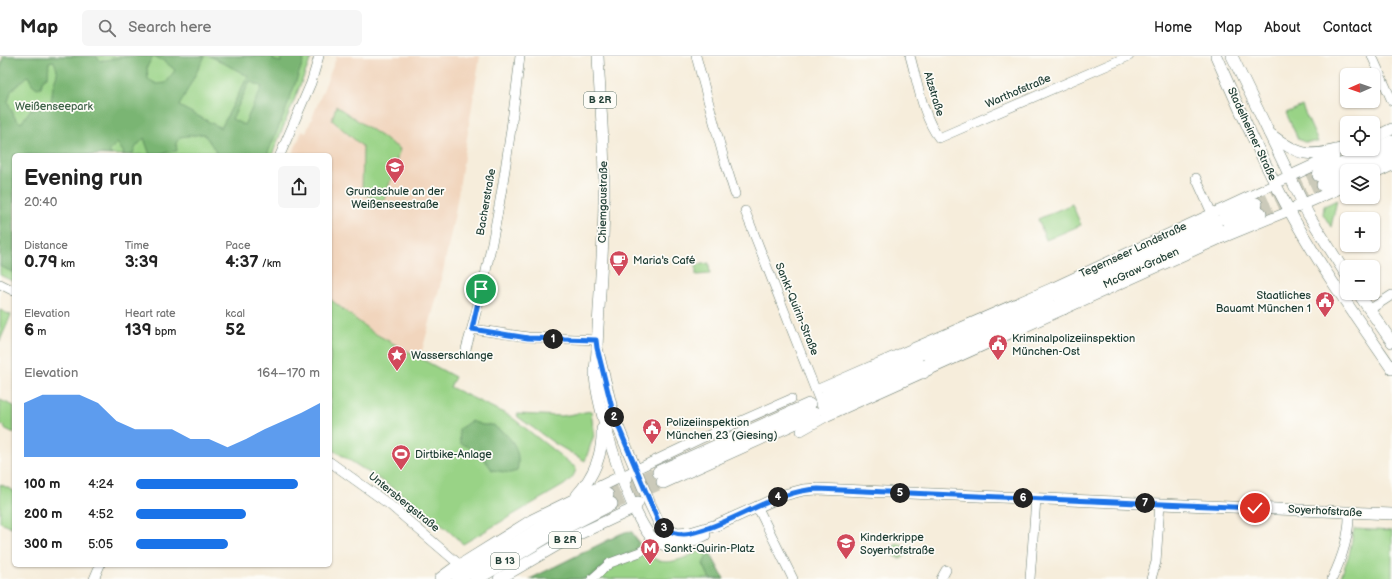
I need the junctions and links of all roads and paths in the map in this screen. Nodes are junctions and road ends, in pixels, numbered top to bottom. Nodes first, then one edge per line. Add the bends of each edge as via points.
1 (319, 56) edge
2 (520, 56) edge
3 (598, 56) edge
4 (696, 56) edge
5 (910, 56) edge
6 (1129, 56) edge
7 (1216, 56) edge
8 (1232, 56) edge
9 (1372, 56) edge
10 (1392, 101) edge
11 (1392, 129) edge
12 (1266, 131) junction
13 (1380, 135) edge
14 (939, 138) joint
15 (1392, 142) edge
16 (1340, 149) edge
17 (281, 153) edge
18 (1340, 153) edge
19 (1392, 154) edge
20 (1351, 164) edge
21 (1370, 164) edge
22 (1392, 165) edge
23 (1340, 170) edge
24 (1380, 171) edge
25 (1340, 176) edge
26 (1289, 177) junction
27 (1196, 178) dead end
28 (1275, 184) junction
29 (1340, 188) edge
30 (735, 194) dead end
31 (1303, 205) junction
32 (1258, 208) tunnel mouth
33 (746, 211) dead end
34 (1289, 211) junction
35 (1218, 226) junction
36 (1340, 265) edge
37 (0, 284) edge
38 (12, 290) edge
39 (1392, 295) edge
40 (1059, 299) junction
41 (1363, 300) edge
42 (1369, 310) junction
43 (472, 329) junction
44 (1392, 342) edge
45 (597, 344) junction
46 (466, 349) dead end
47 (919, 361) junction
48 (1392, 368) edge
49 (791, 399) dead end
50 (820, 405) junction
51 (601, 413) junction
52 (801, 431) dead end
53 (332, 463) edge
54 (635, 470) junction
55 (622, 476) junction
56 (661, 477) tunnel mouth
57 (642, 486) junction
58 (574, 499) junction
59 (1036, 499) junction
60 (1160, 504) junction
61 (757, 506) junction
62 (635, 508) junction
63 (1349, 512) junction
64 (1392, 514) edge
65 (717, 525) junction
66 (684, 534) junction
67 (655, 541) junction
68 (460, 565) junction
69 (99, 567) edge
70 (946, 570) dead end
71 (94, 579) edge
72 (441, 579) edge
73 (458, 579) edge
74 (476, 579) edge
75 (499, 579) edge
76 (592, 579) edge
77 (793, 579) edge
78 (941, 579) edge
79 (1030, 579) edge
80 (1151, 579) edge
81 (1332, 579) edge

1 - 17 street
2 - 43 street, Bacherstraße via 498,208
3 - 45 main road, Chiemgaustraße / B 2R via 604,183
4 - 30 street
5 - 14 street, Alzstraße via 933,131
6 - 14 street, Warthofstraße
7 - 28 main road, Stadelheimer Straße
8 - 12 main road, Stadelheimer Straße
9 - 10 street
11 - 13 main road
12 - 16 main road via 1289,148 1307,154
12 - 26 main road, Stadelheimer Straße
15 - 20 highway
18 - 26 main road, Tegernseer Landstraße
19 - 21 highway
22 - 24 main road
23 - 25 highway via 1321,180
26 - 28 main road, Tegernseer Landstraße
26 - 31 main road, Stadelheimer Straße
27 - 35 street
28 - 34 main road, Stadelheimer Straße
28 - 35 street, Tegernseer Landstraße
29 - 31 main road, Tegernseer Landstraße
31 - 34 main road, Tegernseer Landstraße
31 - 36 main road, Stadelheimer Straße
32 - 35 highway, McGraw-Graben
33 - 50 street, Sankt-Quirin-Straße
34 - 35 street, Tegernseer Landstraße
34 - 48 main road, Stadelheimer Straße
35 - 40 highway, McGraw-Graben
35 - 40 street, Tegernseer Landstraße
37 - 38 street
39 - 42 street
40 - 47 highway, McGraw-Graben
40 - 47 street, Tegernseer Landstraße
41 - 42 main road
42 - 44 main road
43 - 45 street via 528,338
43 - 46 street, Bacherstraße
45 - 51 main road, Chiemgaustraße / B 2R via 595,373
45 - 54 main road, Chiemgaustraße / B 2R via 614,416
47 - 50 highway, McGraw-Graben
47 - 50 street, Tegernseer Landstraße
49 - 54 street
50 - 52 street, Tegernseer Landstraße
50 - 56 highway, McGraw-Graben
51 - 55 main road, Chiemgaustraße
51 - 58 main road, B 2R via 602,438 599,459 587,483
53 - 68 street, Untersbergstraße via 390,504
54 - 55 street
54 - 57 main road, Chiemgaustraße / B 2R
55 - 57 main road
55 - 58 main road
55 - 62 main road
57 - 62 main road
57 - 66 main road via 659,523 670,531
58 - 68 main road, B 2R via 509,533
59 - 60 main road, Soyerhofstraße
59 - 61 main road, Soyerhofstraße via 818,489 794,492
59 - 79 street
60 - 63 main road, Soyerhofstraße
60 - 80 street via 1156,558
61 - 65 main road
61 - 77 street
62 - 67 main road
62 - 75 main road, B 2R via 566,540
63 - 64 main road, Soyerhofstraße
63 - 81 street via 1349,529 1344,549
65 - 66 main road
65 - 67 main road via 704,536 680,545 665,545
66 - 67 street via 677,538 660,538
67 - 76 street via 640,552 610,563
68 - 72 highway, B 2R
69 - 71 street
70 - 78 street
73 - 74 highway, B 13 via 541,528 609,500

